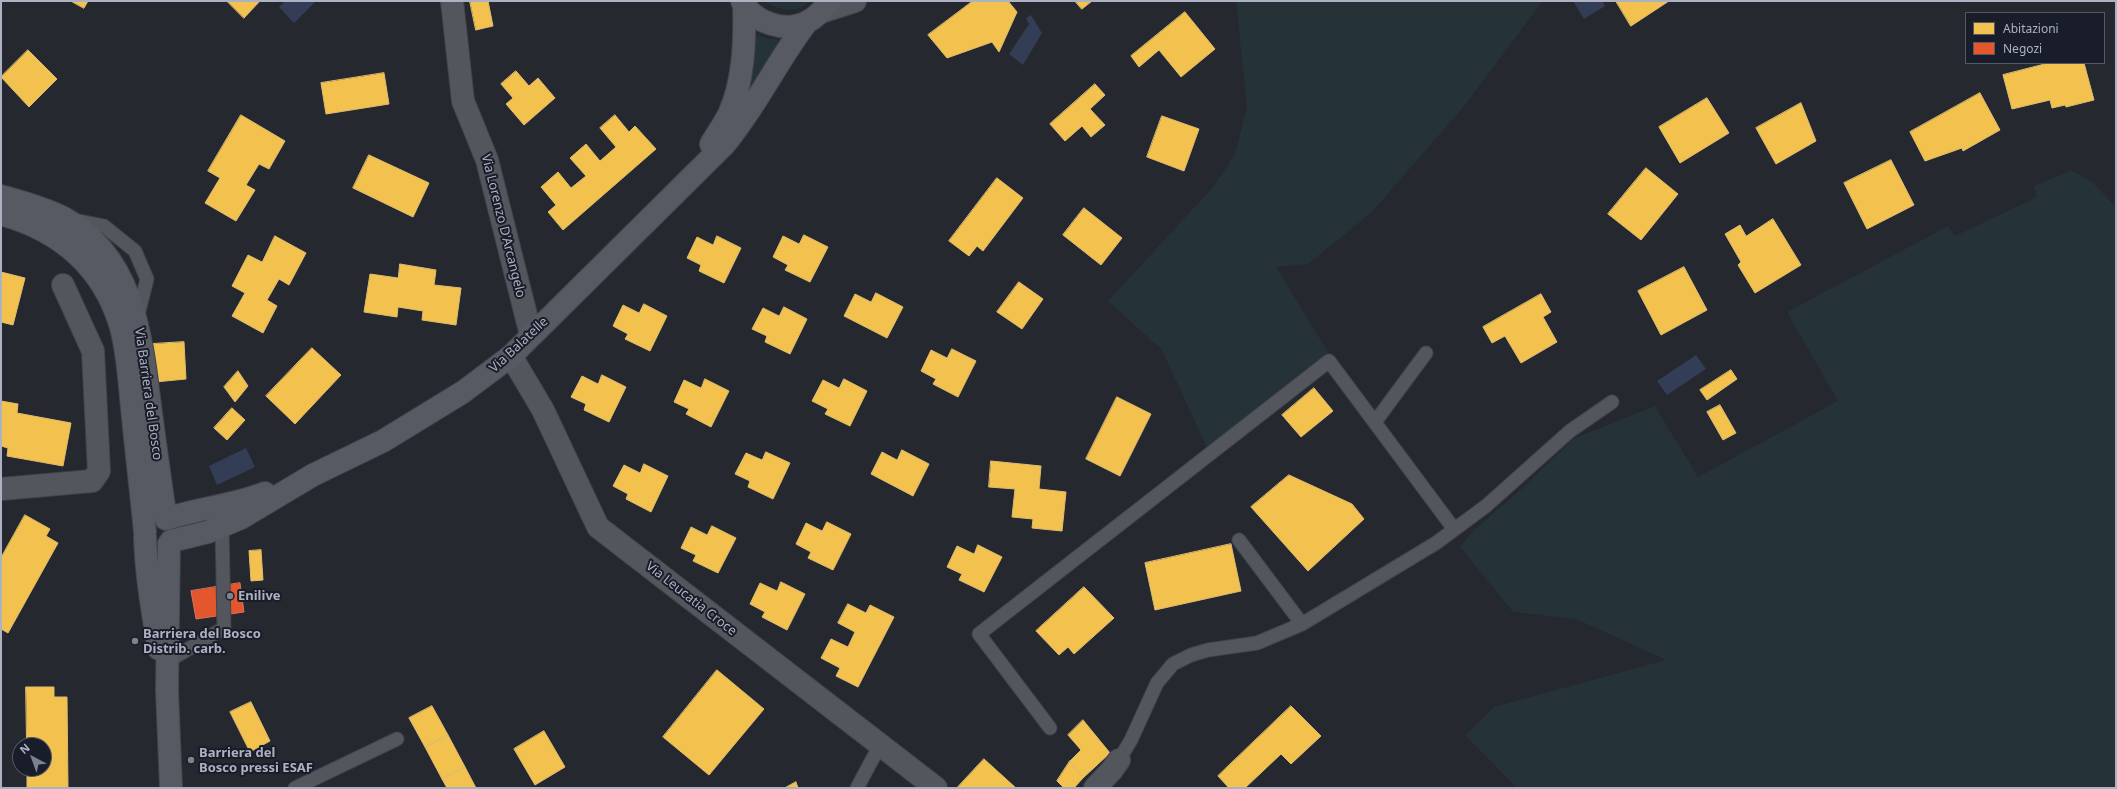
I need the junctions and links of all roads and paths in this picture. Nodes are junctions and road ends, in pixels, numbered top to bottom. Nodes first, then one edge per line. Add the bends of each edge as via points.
1 (452, 1) edge
2 (855, 1) edge
3 (743, 3) edge
4 (820, 12) edge
5 (694, 174) junction
6 (1, 196) edge
7 (1, 214) edge
8 (63, 285) dead end
9 (531, 335) junction
10 (1426, 353) dead end
11 (511, 356) junction
12 (1612, 402) dead end
13 (1375, 422) junction
14 (160, 484) junction
15 (1, 488) edge
16 (166, 519) junction
17 (216, 522) junction
18 (1454, 529) junction
19 (145, 535) junction
20 (1240, 540) dead end
21 (170, 543) junction
22 (170, 566) junction
23 (1302, 624) junction
24 (168, 661) junction
25 (167, 690) junction
26 (1050, 728) dead end
27 (397, 739) dead end
28 (880, 745) junction
29 (1119, 760) joint
30 (171, 788) edge
31 (295, 788) edge
32 (857, 788) edge
33 (936, 788) edge
34 (1095, 788) edge

1 - 9 street, Via Lorenzo D'Arcangelo via 463,101 487,160
2 - 4 street
3 - 4 main road via 753,14 772,24 794,26
3 - 5 main road via 745,37 738,83 729,114
4 - 5 main road via 796,36 739,127
5 - 9 main road, Via Balatelle
6 - 14 main road, Via Barriera del Bosco via 64,218 107,256 128,293 142,346
7 - 19 main road, Via Barriera del Bosco via 59,239 94,271 112,300 126,349
8 - 15 street via 93,351 99,470 92,481
9 - 11 main road, Via Balatelle
10 - 13 lane
11 - 17 main road, Via Balatelle via 463,392 383,441 313,475 241,518
11 - 28 street, Via Leucatia Croce via 543,410 598,527
12 - 18 lane via 1570,431 1486,506
13 - 18 lane
13 - 26 lane via 1329,361 979,634
14 - 16 main road, Via Barriera del Bosco
14 - 17 main road via 170,495 193,505
16 - 17 main road via 182,513
16 - 19 main road via 150,521
16 - 21 main road via 174,530
17 - 21 main road
17 - 22 main road via 185,547
17 - 24 lane via 224,628
18 - 23 lane via 1436,543
19 - 21 main road via 155,547
19 - 25 main road, Via Barriera del Bosco via 150,605
20 - 23 lane
21 - 22 main road
22 - 24 main road
23 - 29 lane via 1257,643 1208,650 1173,664 1157,683
24 - 25 main road
25 - 30 main road
27 - 31 lane
28 - 32 lane
28 - 33 street, Via Leucatia Croce
29 - 34 street

